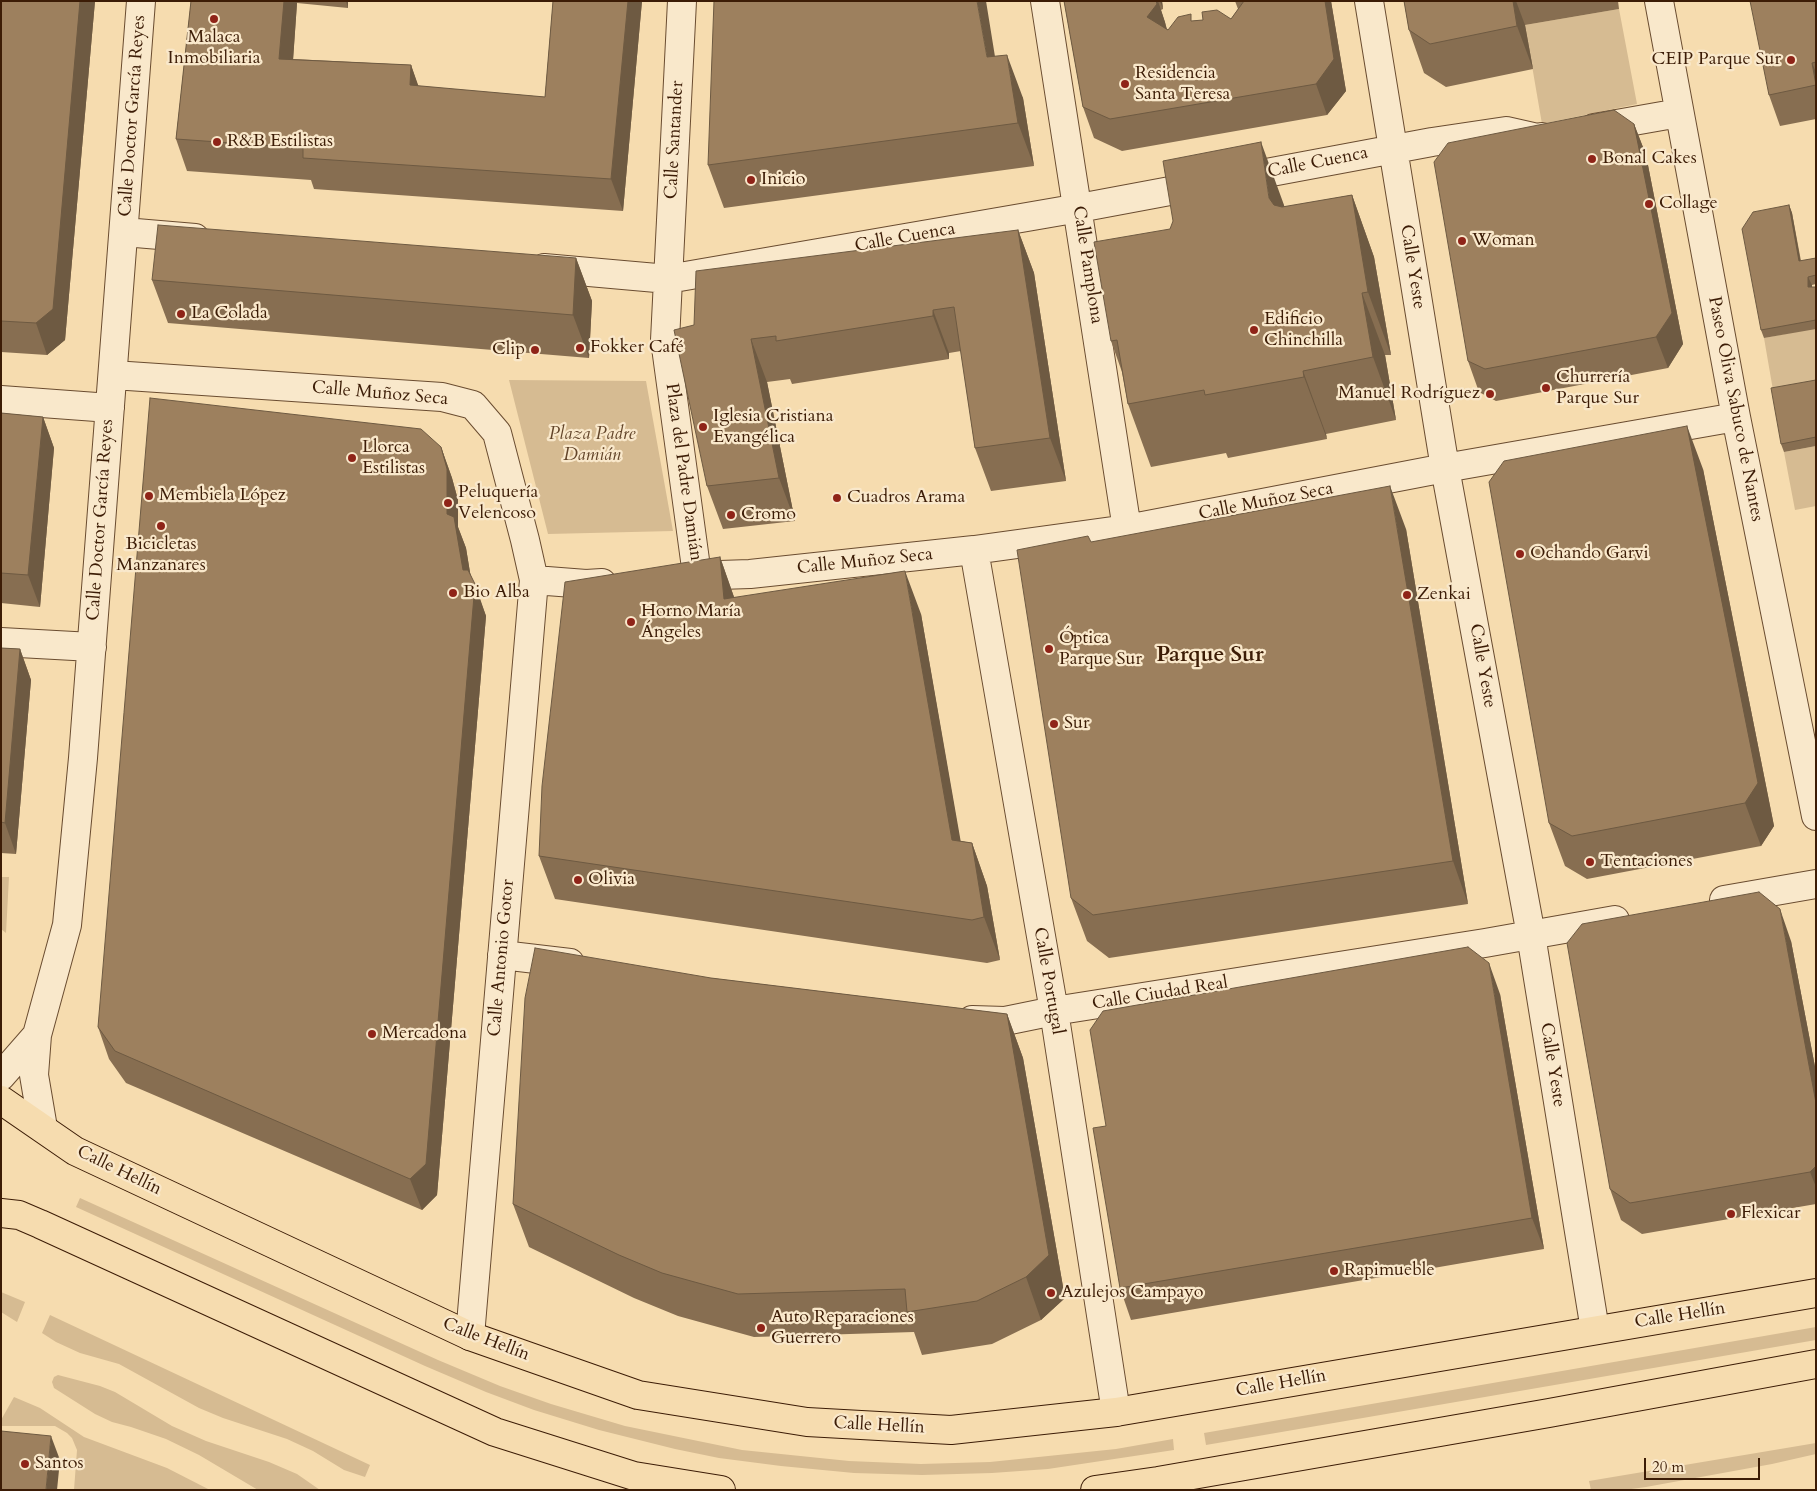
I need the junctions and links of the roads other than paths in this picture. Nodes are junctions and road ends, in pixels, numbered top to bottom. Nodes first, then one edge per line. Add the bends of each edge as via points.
1 (141, 1) edge
2 (682, 1) edge
3 (1045, 1) edge
4 (1369, 1) edge
5 (1659, 1) edge
6 (1679, 113) junction
7 (1393, 149) junction
8 (1078, 208) junction
9 (124, 232) junction
10 (224, 241) edge
11 (522, 266) edge
12 (668, 279) junction
13 (113, 376) junction
14 (1, 400) edge
15 (110, 408) junction
16 (1736, 418) junction
17 (1445, 468) junction
18 (1127, 528) junction
19 (974, 550) junction
20 (697, 575) junction
21 (669, 577) edge
22 (534, 580) junction
23 (623, 581) edge
24 (1, 642) edge
25 (92, 647) junction
26 (1816, 816) edge
27 (1816, 884) edge
28 (1700, 905) edge
29 (1643, 915) edge
30 (1531, 936) junction
31 (502, 955) junction
32 (590, 966) edge
33 (1054, 1011) junction
34 (949, 1019) edge
35 (37, 1035) junction
36 (1, 1076) edge
37 (1, 1100) edge
38 (43, 1128) junction
39 (1, 1213) edge
40 (1816, 1293) edge
41 (1595, 1330) junction
42 (470, 1336) junction
43 (1816, 1364) edge
44 (1116, 1412) junction
45 (721, 1490) edge
46 (1094, 1490) edge

1 - 9 street, Calle Doctor García Reyes
2 - 12 street, Calle Santander
3 - 8 street, Calle Pamplona
4 - 7 street, Calle Yeste
5 - 6 street, Paseo Oliva Sabuco de Nantes
6 - 7 street, Calle Cuenca via 1537,138 1506,131
6 - 16 street, Paseo Oliva Sabuco de Nantes
7 - 8 street, Calle Cuenca
7 - 17 street, Calle Yeste
8 - 12 street, Calle Cuenca
8 - 18 street, Calle Pamplona
9 - 10 street
9 - 13 street, Calle Doctor García Reyes
11 - 12 street, Calle Cuenca
12 - 20 street, Plaza del Padre Damián via 665,340
13 - 15 street, Calle Doctor García Reyes
13 - 22 street, Calle Muñoz Seca via 442,397 473,405 497,433
14 - 15 street
15 - 25 street, Calle Doctor García Reyes
16 - 17 street, Calle Muñoz Seca
16 - 26 street, Paseo Oliva Sabuco de Nantes
17 - 18 street, Calle Muñoz Seca
17 - 30 street, Calle Yeste
18 - 19 street, Calle Muñoz Seca
19 - 20 street, Calle Muñoz Seca via 750,574
19 - 33 street, Calle Portugal
20 - 21 street, Calle Muñoz Seca
22 - 23 street via 586,584
22 - 31 street, Calle Antonio Gotor
24 - 25 street
25 - 35 street, Calle Doctor García Reyes via 67,925
27 - 28 street
29 - 30 street, Calle Ciudad Real
30 - 33 street, Calle Ciudad Real
30 - 41 street, Calle Yeste
31 - 32 street
31 - 42 street, Calle Antonio Gotor
33 - 34 street, Calle Ciudad Real via 1005,1021
33 - 44 street, Calle Portugal
35 - 36 street, Calle Doctor García Reyes
35 - 38 street, Calle Doctor García Reyes via 34,1075
37 - 38 main road, Calle Hellín
38 - 42 main road, Calle Hellín via 75,1151
39 - 45 main road via 19,1215 40,1224 495,1432 634,1476
40 - 41 main road, Calle Hellín
41 - 44 main road, Calle Hellín
42 - 44 main road, Calle Hellín via 638,1395 807,1422 951,1430
43 - 46 main road

